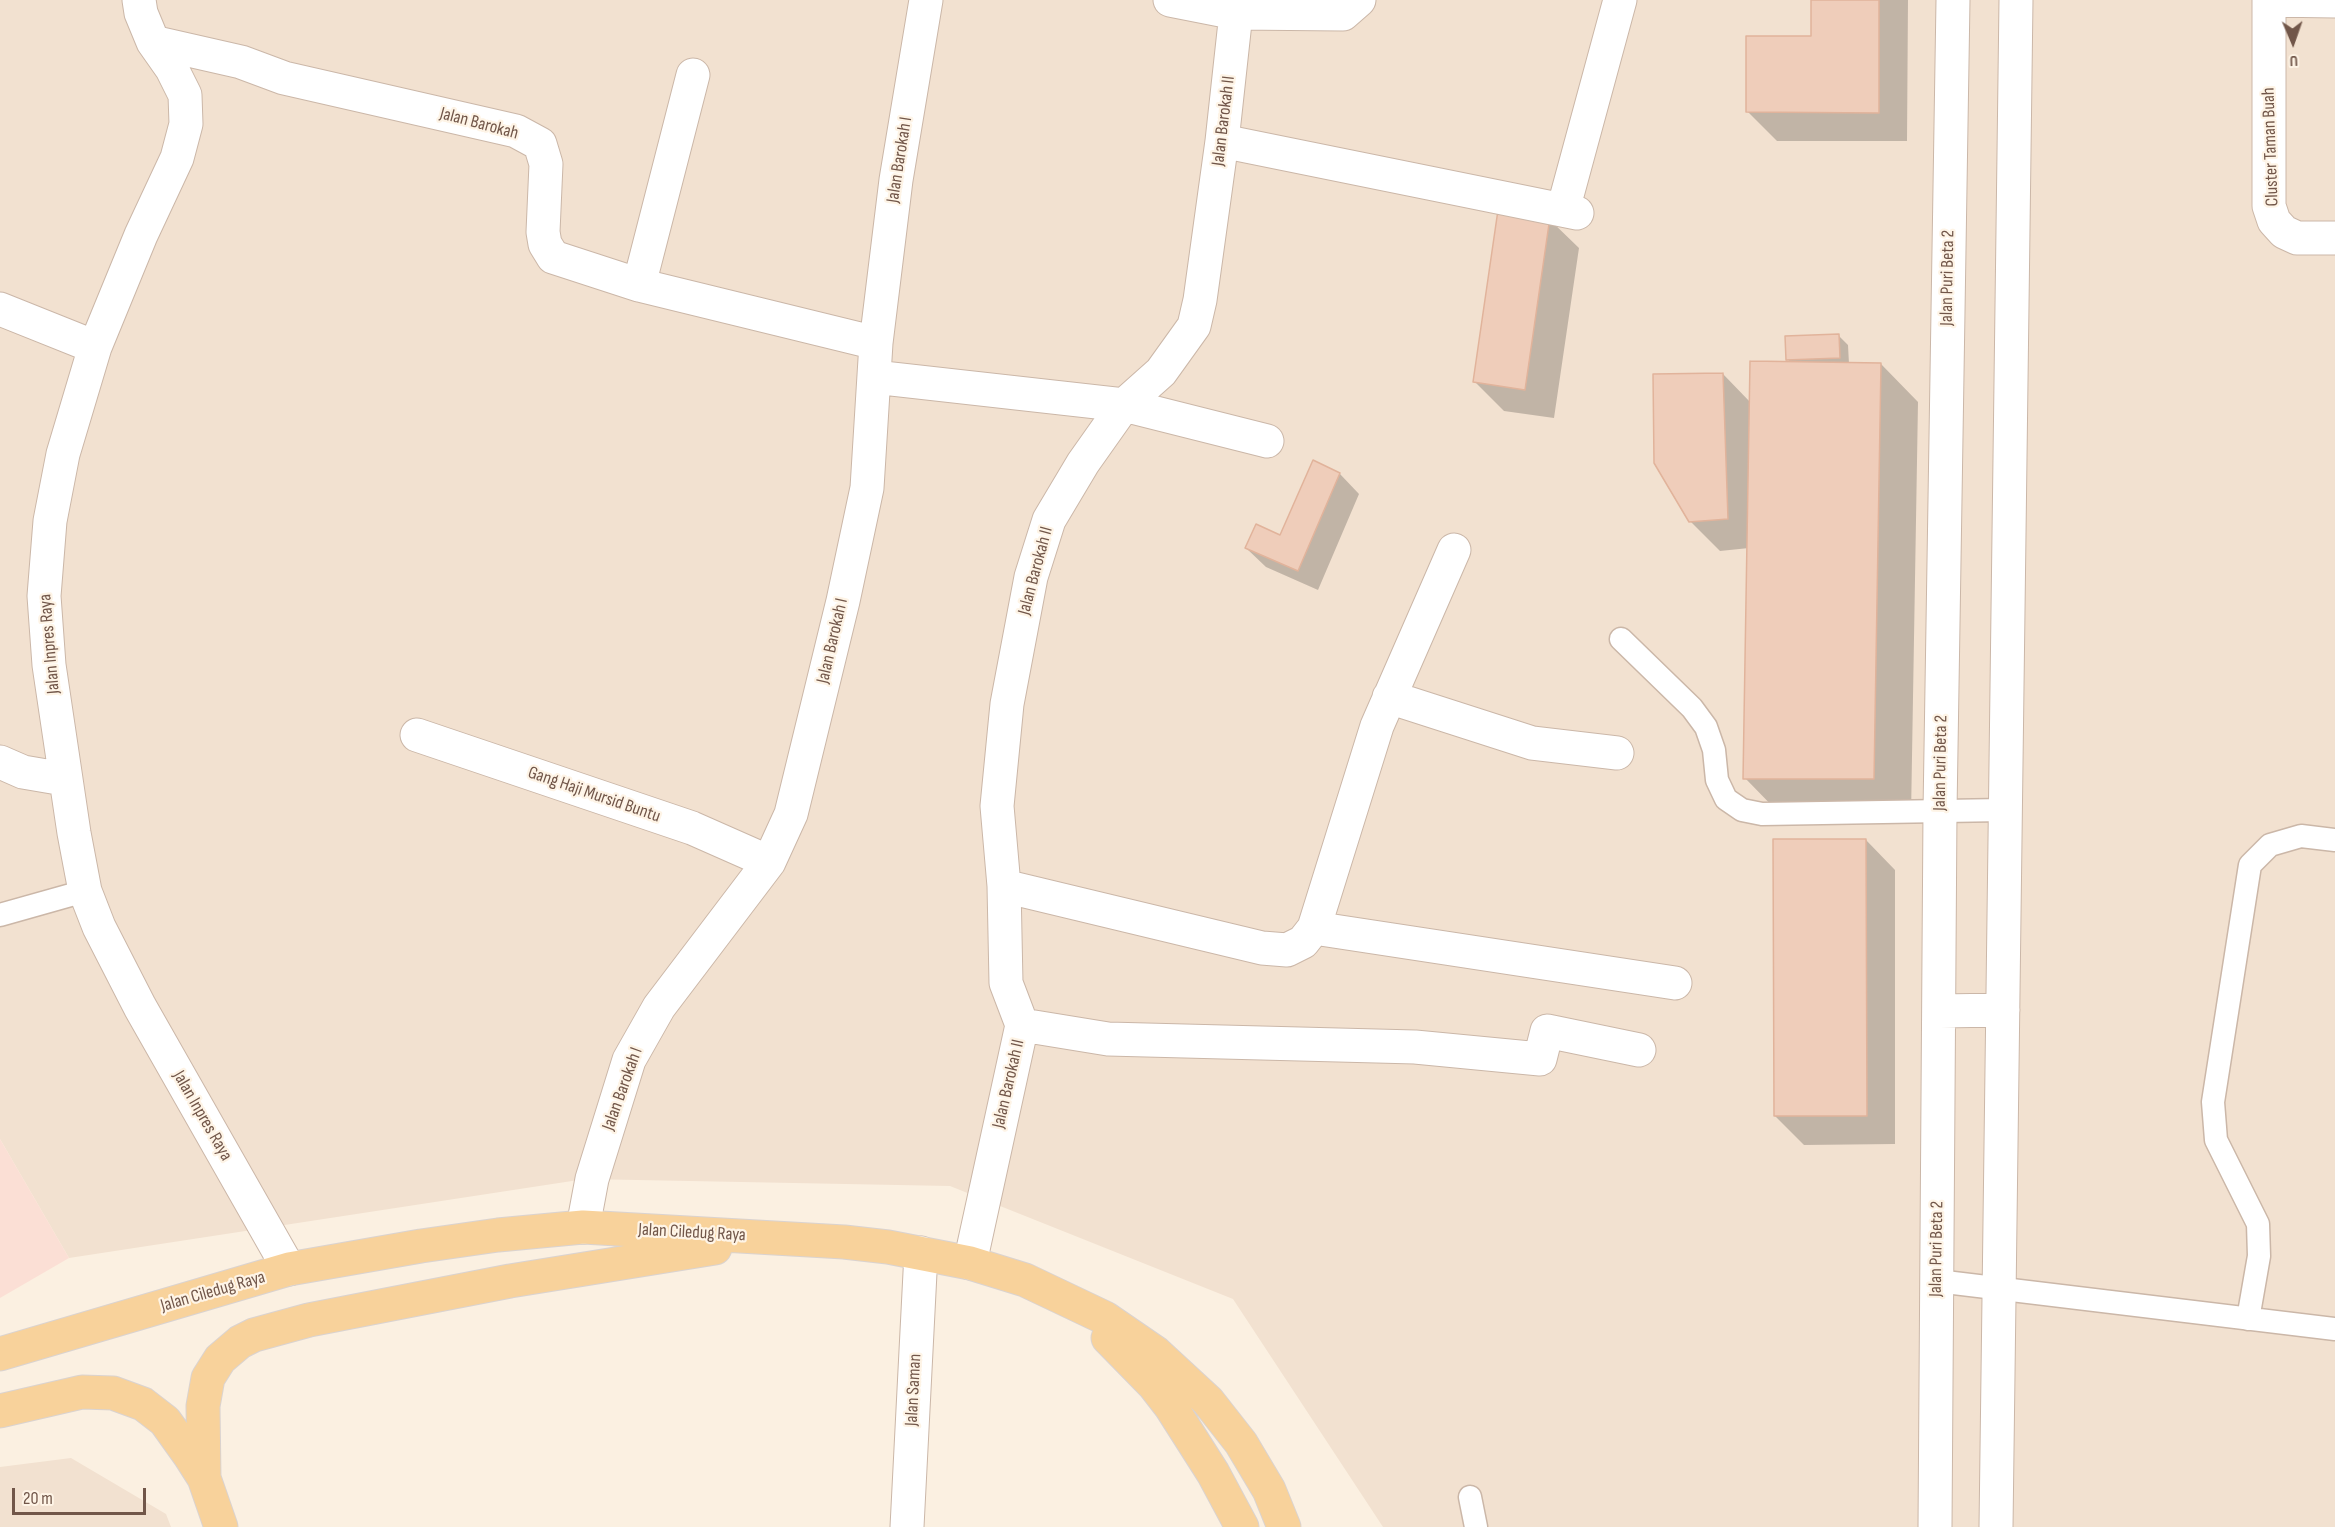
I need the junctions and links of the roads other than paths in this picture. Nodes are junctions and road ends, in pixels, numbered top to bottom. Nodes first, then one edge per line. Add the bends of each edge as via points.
1 (139, 0) edge
2 (926, 0) edge
3 (1170, 0) edge
4 (1359, 0) edge
5 (1620, 0) edge
6 (1953, 0) edge
7 (2016, 0) edge
8 (2269, 0) edge
9 (2335, 1) edge
10 (1236, 13) junction
11 (153, 42) junction
12 (693, 75) dead end
13 (1222, 141) junction
14 (2335, 238) edge
15 (639, 285) junction
16 (0, 309) edge
17 (876, 343) junction
18 (94, 347) junction
19 (874, 376) junction
20 (1124, 405) junction
21 (1268, 441) dead end
22 (1454, 550) dead end
23 (1621, 639) dead end
24 (1389, 697) junction
25 (417, 735) dead end
26 (1617, 753) dead end
27 (0, 762) edge
28 (64, 779) junction
29 (2004, 810) junction
30 (1940, 811) junction
31 (2335, 840) edge
32 (768, 862) junction
33 (1004, 886) junction
34 (85, 891) junction
35 (0, 915) edge
36 (1314, 928) junction
37 (1675, 983) dead end
38 (2002, 1010) junction
39 (1940, 1011) junction
40 (1023, 1025) junction
41 (1639, 1050) dead end
42 (583, 1227) junction
43 (783, 1238) junction
44 (921, 1253) junction
45 (970, 1263) junction
46 (289, 1269) junction
47 (1937, 1281) junction
48 (1999, 1289) junction
49 (1051, 1291) junction
50 (2248, 1319) junction
51 (2335, 1329) edge
52 (0, 1354) edge
53 (0, 1411) edge
54 (204, 1478) junction
55 (1470, 1497) dead end
56 (221, 1527) edge
57 (907, 1527) edge
58 (1242, 1527) edge
59 (1284, 1527) edge
60 (1476, 1527) edge
61 (1935, 1527) edge
62 (1996, 1527) edge

1 - 11 street, Jalan Inpres Raya
2 - 17 street, Jalan Barokah I via 896,180
3 - 10 street
4 - 10 street via 1343,14
5 - 13 street via 1570,212
6 - 30 street, Jalan Puri Beta 2
7 - 29 street
8 - 9 street, Cluster Taman Buah
8 - 14 street, Cluster Taman Buah via 2270,206 2274,221 2297,238
10 - 13 street, Jalan Barokah II
11 - 15 street, Jalan Barokah via 241,62 284,78 516,131 540,144 546,164 543,232 553,257
11 - 18 street, Jalan Inpres Raya via 185,95 186,124 177,158
12 - 15 street
13 - 20 street, Jalan Barokah II via 1194,326 1161,372
15 - 17 street, Jalan Barokah
16 - 18 street
17 - 19 street, Jalan Barokah I
18 - 28 street, Jalan Inpres Raya via 63,454 50,521 44,596
19 - 20 street
19 - 32 street, Jalan Barokah I via 867,488 843,601 791,814
20 - 21 street
20 - 33 street, Jalan Barokah II via 1049,520 1030,577 1007,704 997,806
22 - 24 street
23 - 30 lane via 1692,708 1714,750 1717,780 1726,799 1742,810 1762,814
24 - 26 street via 1532,743
24 - 36 street
25 - 32 street, Gang Haji Mursid Buntu via 692,828
27 - 28 street via 23,772
28 - 34 street, Jalan Inpres Raya
29 - 30 lane
29 - 38 street
30 - 39 street, Jalan Puri Beta 2
31 - 50 lane via 2301,836 2270,845 2250,866 2212,1102 2216,1140 2258,1224 2259,1256
32 - 42 street, Jalan Barokah I via 659,1007 629,1060 592,1179
33 - 36 street via 1262,948 1287,950 1304,942
33 - 40 street, Jalan Barokah II via 1006,983
34 - 35 lane
34 - 46 street, Jalan Inpres Raya via 140,1007
36 - 37 street
38 - 39 street
38 - 48 street
39 - 47 street, Jalan Puri Beta 2
40 - 41 street via 1108,1039 1415,1047 1540,1059 1547,1031
40 - 45 street, Jalan Barokah II
42 - 43 main road, Jalan Ciledug Raya
42 - 46 main road, Jalan Ciledug Raya via 443,1242
43 - 44 main road, Jalan Ciledug Raya
43 - 54 main road via 510,1281 309,1320 254,1335 220,1359 208,1378 203,1406
44 - 45 main road, Jalan Ciledug Raya
44 - 57 street, Jalan Saman
45 - 49 main road, Jalan Ciledug Raya
46 - 52 main road, Jalan Ciledug Raya
47 - 48 lane
47 - 61 street, Jalan Puri Beta 2
48 - 50 lane
48 - 62 street
49 - 58 main road via 1115,1344 1154,1385 1195,1442
49 - 59 main road, Jalan Ciledug Raya via 1105,1318 1189,1381 1241,1443 1269,1490
50 - 51 lane
53 - 54 main road via 82,1392 129,1397 165,1421
54 - 56 main road
55 - 60 lane

